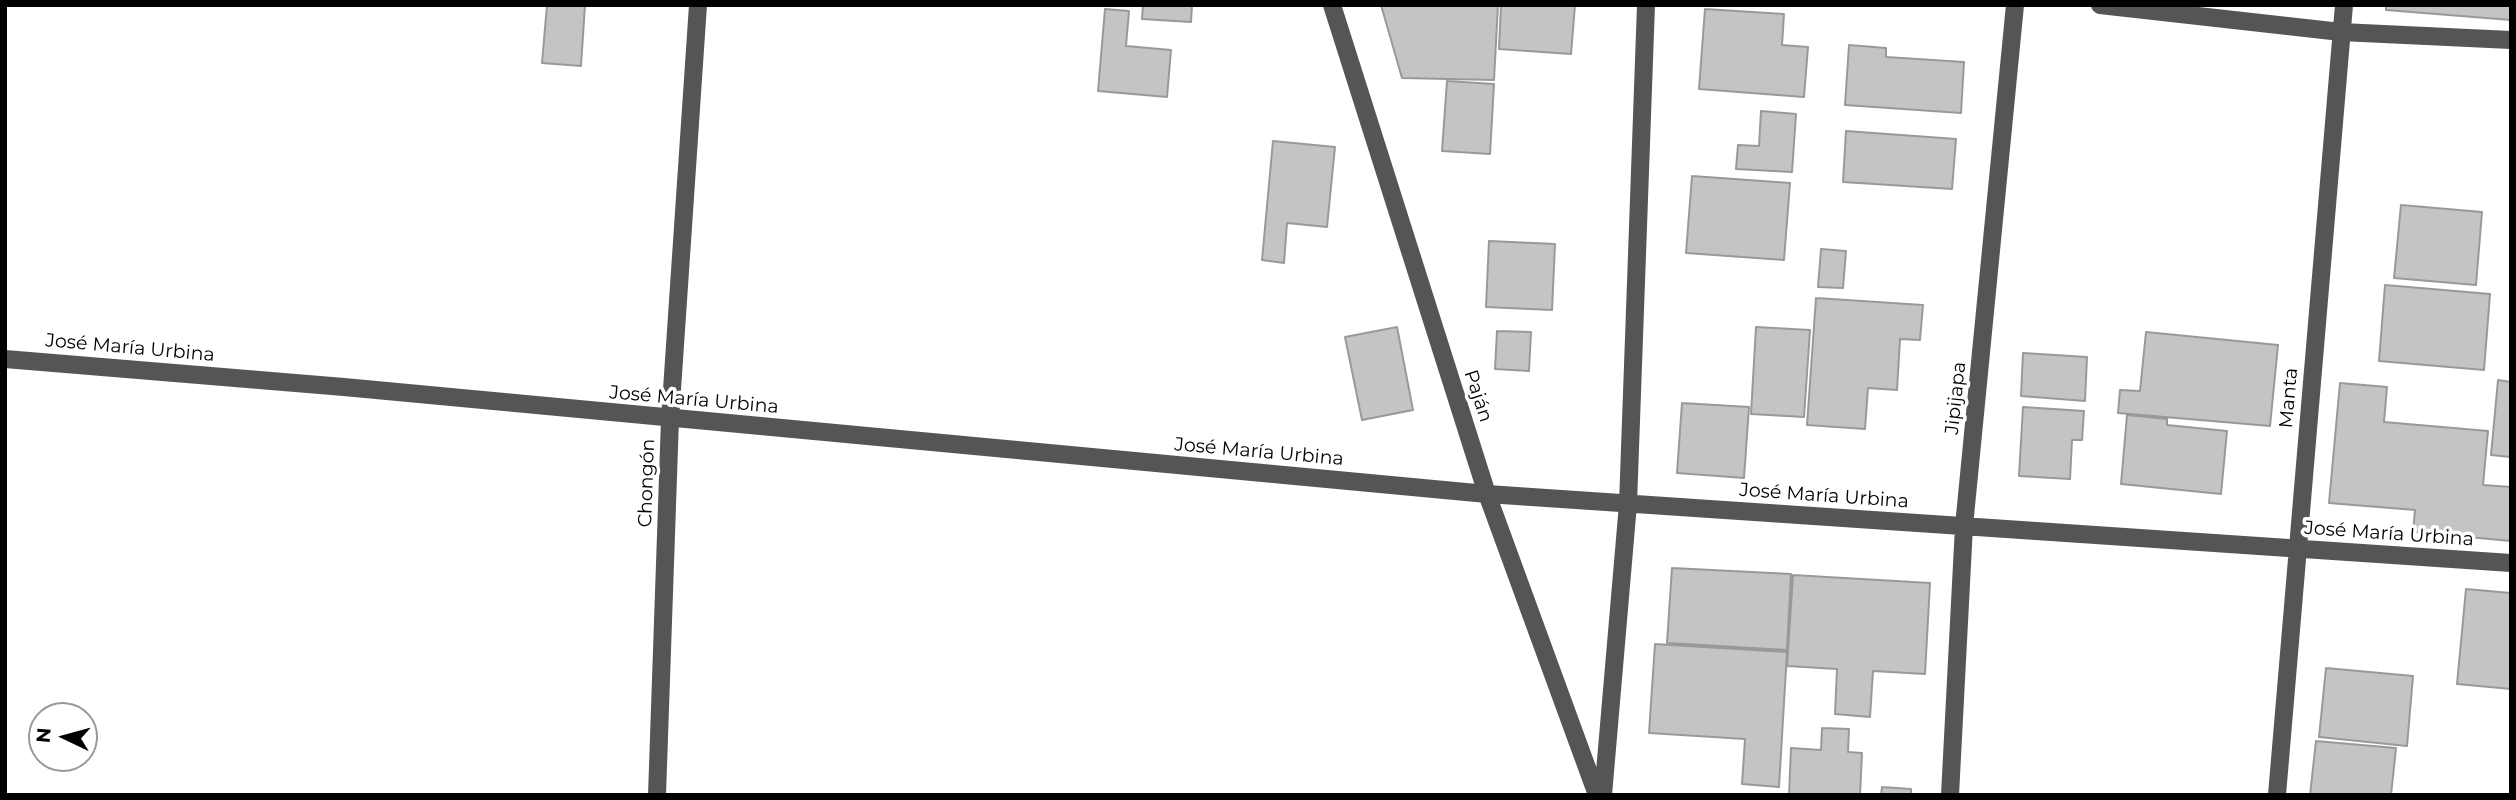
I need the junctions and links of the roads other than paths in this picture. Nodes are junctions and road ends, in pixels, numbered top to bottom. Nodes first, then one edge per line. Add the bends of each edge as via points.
1 (698, 5) edge
2 (1332, 5) edge
3 (1646, 5) edge
4 (2015, 5) edge
5 (2100, 5) edge
6 (2344, 5) edge
7 (2341, 32) junction
8 (2511, 40) edge
9 (5, 359) edge
10 (670, 419) junction
11 (1487, 494) junction
12 (1628, 504) junction
13 (1964, 526) junction
14 (2298, 549) junction
15 (2511, 563) edge
16 (657, 795) edge
17 (1597, 795) edge
18 (1603, 795) edge
19 (1950, 795) edge
20 (2277, 795) edge

1 - 10 street, Chongón
2 - 11 street, Paján
3 - 12 street
4 - 13 street, Jipijapa
5 - 7 street
6 - 7 street, Manta
7 - 8 street
7 - 14 street, Manta
9 - 10 street, José María Urbina
10 - 11 street, José María Urbina
10 - 16 street, Chongón
11 - 12 street, José María Urbina
11 - 17 street, Paján
12 - 13 street, José María Urbina
12 - 18 street
13 - 14 street, José María Urbina
13 - 19 street, Jipijapa
14 - 15 street, José María Urbina
14 - 20 street, Manta

